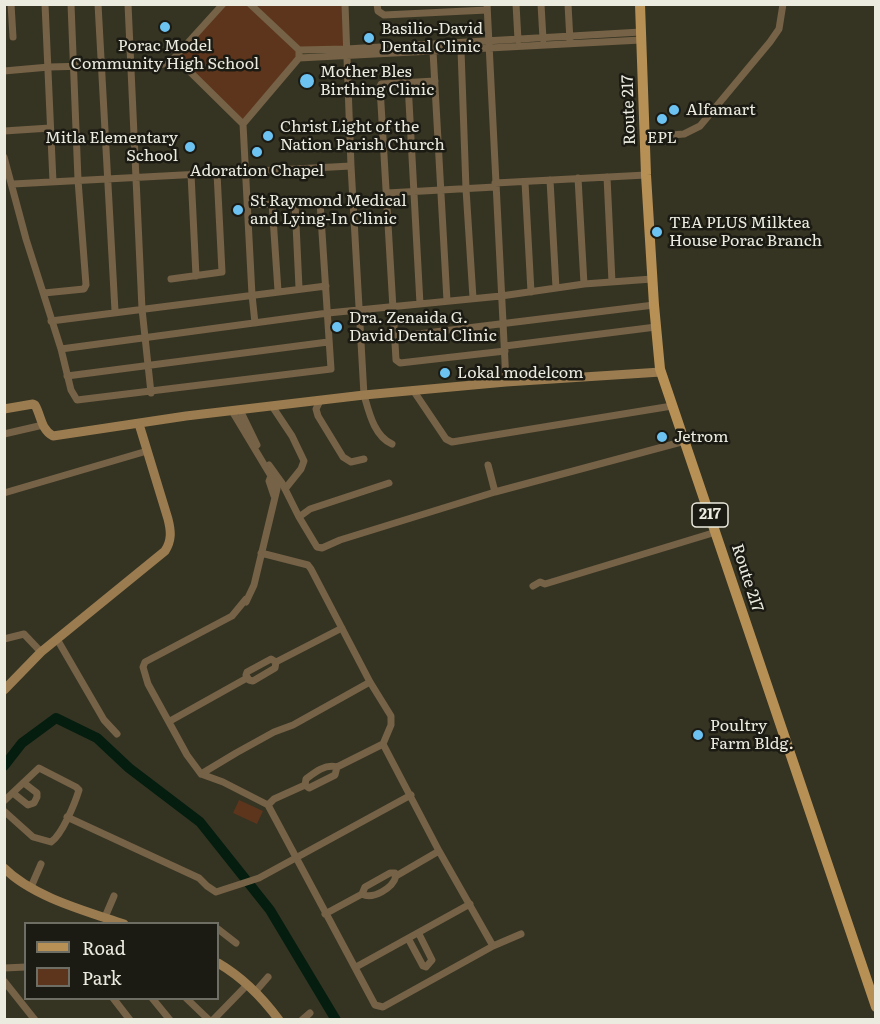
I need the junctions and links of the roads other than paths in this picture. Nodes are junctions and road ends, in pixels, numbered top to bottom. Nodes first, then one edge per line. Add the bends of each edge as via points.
1 (11, 4) edge
2 (45, 4) edge
3 (71, 4) edge
4 (98, 4) edge
5 (128, 4) edge
6 (223, 4) edge
7 (250, 4) edge
8 (345, 4) edge
9 (377, 4) edge
10 (403, 4) edge
11 (516, 4) edge
12 (541, 4) edge
13 (568, 4) edge
14 (640, 4) edge
15 (783, 4) edge
16 (487, 7) edge
17 (431, 8) edge
18 (458, 8) edge
19 (404, 14) junction
20 (8, 16) edge
21 (641, 36) junction
22 (13, 37) dead end
23 (543, 39) junction
24 (518, 40) junction
25 (570, 41) junction
26 (489, 45) junction
27 (461, 50) junction
28 (433, 51) junction
29 (346, 52) junction
30 (299, 54) junction
31 (176, 57) junction
32 (132, 64) junction
33 (101, 66) junction
34 (49, 67) junction
35 (73, 67) junction
36 (4, 71) edge
37 (435, 81) junction
38 (408, 83) junction
39 (243, 124) junction
40 (50, 128) junction
41 (4, 131) edge
42 (645, 137) junction
43 (4, 158) edge
44 (351, 166) junction
45 (247, 172) junction
46 (217, 173) junction
47 (190, 174) junction
48 (646, 175) junction
49 (136, 177) junction
50 (607, 177) junction
51 (578, 178) junction
52 (106, 179) junction
53 (78, 180) junction
54 (550, 180) junction
55 (53, 182) junction
56 (525, 182) junction
57 (13, 184) junction
58 (495, 185) junction
59 (466, 189) junction
60 (440, 190) junction
61 (413, 191) junction
62 (387, 193) junction
63 (295, 203) junction
64 (272, 204) junction
65 (249, 205) junction
66 (196, 276) junction
67 (171, 279) dead end
68 (652, 279) junction
69 (612, 282) junction
70 (584, 284) junction
71 (326, 286) junction
72 (299, 288) junction
73 (556, 288) junction
74 (278, 291) junction
75 (531, 292) junction
76 (44, 293) junction
77 (252, 295) junction
78 (501, 296) junction
79 (473, 298) junction
80 (447, 301) junction
81 (420, 304) junction
82 (654, 304) junction
83 (394, 307) junction
84 (142, 309) junction
85 (360, 310) junction
86 (115, 311) junction
87 (328, 313) junction
88 (51, 321) junction
89 (255, 323) junction
90 (504, 323) junction
91 (656, 327) junction
92 (144, 337) junction
93 (394, 337) junction
94 (328, 342) junction
95 (61, 349) junction
96 (505, 349) junction
97 (147, 367) junction
98 (661, 372) junction
99 (67, 376) junction
100 (506, 382) junction
101 (413, 390) junction
102 (151, 393) junction
103 (364, 395) junction
104 (320, 402) junction
105 (272, 406) junction
106 (672, 406) junction
107 (4, 409) edge
108 (236, 410) junction
109 (139, 424) junction
110 (43, 425) junction
111 (4, 434) edge
112 (685, 441) junction
113 (392, 444) dead end
114 (147, 451) junction
115 (364, 459) dead end
116 (488, 465) dead end
117 (390, 483) dead end
118 (285, 489) junction
119 (495, 492) junction
120 (4, 493) edge
121 (299, 517) junction
122 (716, 532) junction
123 (261, 554) junction
124 (533, 586) dead end
125 (342, 628) junction
126 (4, 639) edge
127 (57, 639) junction
128 (41, 652) junction
129 (370, 682) junction
130 (4, 690) edge
131 (170, 721) junction
132 (117, 734) dead end
133 (383, 744) junction
134 (337, 767) junction
135 (201, 774) junction
136 (24, 783) junction
137 (305, 785) junction
138 (14, 793) junction
139 (411, 795) junction
140 (4, 801) edge
141 (268, 805) junction
142 (4, 811) edge
143 (67, 817) junction
144 (439, 851) junction
145 (297, 859) junction
146 (41, 864) dead end
147 (4, 868) edge
148 (396, 876) junction
149 (31, 887) junction
150 (362, 894) junction
151 (114, 896) dead end
152 (470, 903) junction
153 (325, 914) junction
154 (105, 917) junction
155 (119, 922) edge
156 (219, 930) edge
157 (419, 933) junction
158 (521, 934) dead end
159 (409, 940) junction
160 (236, 943) dead end
161 (493, 946) junction
162 (219, 964) edge
163 (24, 967) edge
164 (4, 968) edge
165 (356, 968) junction
166 (268, 977) dead end
167 (4, 981) edge
168 (247, 985) junction
169 (255, 992) junction
170 (874, 994) edge
171 (118, 1000) edge
172 (153, 1000) edge
173 (187, 1000) edge
174 (876, 1007) edge
175 (310, 1013) dead end
176 (35, 1020) edge
177 (130, 1020) edge
178 (170, 1020) edge
179 (211, 1020) edge
180 (279, 1020) edge
181 (302, 1020) edge

1 - 20 street
2 - 34 street
3 - 35 street
4 - 33 street
5 - 32 street
6 - 31 street
7 - 30 street
8 - 29 street
9 - 19 street via 382,15
10 - 19 street
11 - 24 street
12 - 23 street
13 - 25 street
14 - 21 main road, Route 217 / 217
15 - 42 street via 779,29 700,126 684,134
16 - 18 street
16 - 26 street
17 - 18 street
17 - 19 street
20 - 22 street
21 - 25 street
21 - 42 main road, Route 217 / 217
23 - 24 street
23 - 25 street
24 - 26 street
25 - 26 street
26 - 27 street
26 - 29 street via 413,44
26 - 58 street
27 - 28 street
27 - 59 street
28 - 29 street
28 - 37 street
29 - 30 street
29 - 44 street
30 - 39 street
31 - 32 street via 165,64
31 - 39 street
32 - 33 street
32 - 49 street
33 - 35 street
33 - 52 street
34 - 35 street
34 - 36 street
34 - 40 street
35 - 53 street
37 - 38 street
37 - 60 street
38 - 61 street
38 - 62 street via 381,85
39 - 45 street
40 - 41 street
40 - 55 street
42 - 48 main road, Route 217 / 217
43 - 57 street
44 - 45 street
44 - 85 street
45 - 46 street
45 - 65 street
46 - 47 street
46 - 66 street via 222,272
47 - 49 street
47 - 66 street
48 - 50 street
48 - 68 main road, Route 217 / 217
49 - 52 street
49 - 84 street
50 - 51 street
50 - 69 street
51 - 54 street
51 - 70 street
52 - 53 street
52 - 86 street
53 - 55 street
53 - 76 street via 86,285 84,289
54 - 56 street
54 - 73 street
55 - 57 street
56 - 58 street
56 - 75 street
57 - 76 street
58 - 59 street
58 - 78 street
59 - 60 street
59 - 79 street
60 - 61 street
60 - 80 street
61 - 62 street
61 - 81 street
62 - 83 street
63 - 64 street
63 - 71 street via 321,204
63 - 72 street
64 - 65 street
64 - 74 street
65 - 77 street
66 - 67 street
68 - 69 street
68 - 82 main road, Route 217 / 217
69 - 70 street
70 - 73 street
71 - 72 street
71 - 87 street
72 - 74 street
73 - 75 street
74 - 77 street
75 - 78 street
76 - 88 street
77 - 84 street
77 - 89 street
78 - 79 street
78 - 90 street
79 - 80 street
80 - 81 street
81 - 83 street
82 - 90 street
82 - 91 main road, Route 217 / 217
83 - 85 street
83 - 93 street
84 - 86 street
84 - 92 street
85 - 87 street
85 - 103 street
86 - 88 street
87 - 89 street
87 - 94 street
88 - 95 street
89 - 92 street
90 - 93 street
90 - 96 street
91 - 96 street
91 - 98 main road, Route 217 / 217
92 - 95 street
92 - 97 street
93 - 96 street via 396,360 400,363
94 - 97 street
94 - 102 street via 331,369
95 - 99 street
96 - 100 street
97 - 99 street
97 - 102 street
98 - 100 street
98 - 106 main road, Route 217 / 217
99 - 102 street via 77,400
100 - 101 street
101 - 103 street
101 - 106 street via 452,442
103 - 104 street
103 - 113 street via 382,438
104 - 105 street
104 - 115 street via 318,416 343,458 351,462
105 - 108 street
105 - 118 street via 304,461
106 - 112 main road, Route 217 / 217
107 - 110 street via 33,404
108 - 109 street
108 - 118 street
108 - 123 street via 271,476 274,496
109 - 110 street via 53,436
109 - 114 street
110 - 111 street
112 - 119 street
112 - 122 main road, Route 217 / 217
114 - 120 street
114 - 127 street via 168,519 170,543
116 - 119 street
117 - 121 street via 310,509
118 - 121 street
119 - 121 street via 322,548 317,547
122 - 124 street
122 - 170 main road, Route 217 / 217
123 - 125 street via 308,565
123 - 131 street via 252,590 232,616 145,662 143,673
125 - 129 street
125 - 131 street via 276,662 271,659 248,672 247,678
126 - 128 street via 24,634
127 - 128 street
127 - 132 street via 104,720
128 - 130 street
129 - 133 street via 391,716 392,725
129 - 135 street
131 - 135 street
133 - 134 street
133 - 139 street
134 - 137 street via 314,773
134 - 137 street via 334,775 309,788
135 - 141 street
136 - 138 street
136 - 138 street via 37,793 34,803 28,805
136 - 143 street via 42,769 76,787 78,792
137 - 141 street
138 - 140 street
139 - 144 street
139 - 145 street
141 - 145 street
142 - 143 street via 33,837 46,842 56,840
143 - 145 street via 199,878 216,892 250,882
144 - 148 street
144 - 152 street
145 - 153 street
146 - 149 street
147 - 149 street
148 - 150 street via 392,884 372,896
148 - 150 street via 390,873 365,887
149 - 154 street
150 - 153 street
151 - 154 street
152 - 157 street
152 - 161 street
153 - 165 street
154 - 155 street
156 - 160 street
157 - 159 street
157 - 159 street via 432,960 426,967
158 - 161 street
159 - 165 street
161 - 165 street via 383,1007 375,1005
162 - 168 street
163 - 164 street
166 - 169 street
167 - 176 street
168 - 169 street
168 - 179 street
169 - 180 street
170 - 174 main road, Route 217 / 217
171 - 177 street
172 - 178 street
173 - 179 street
175 - 181 street

